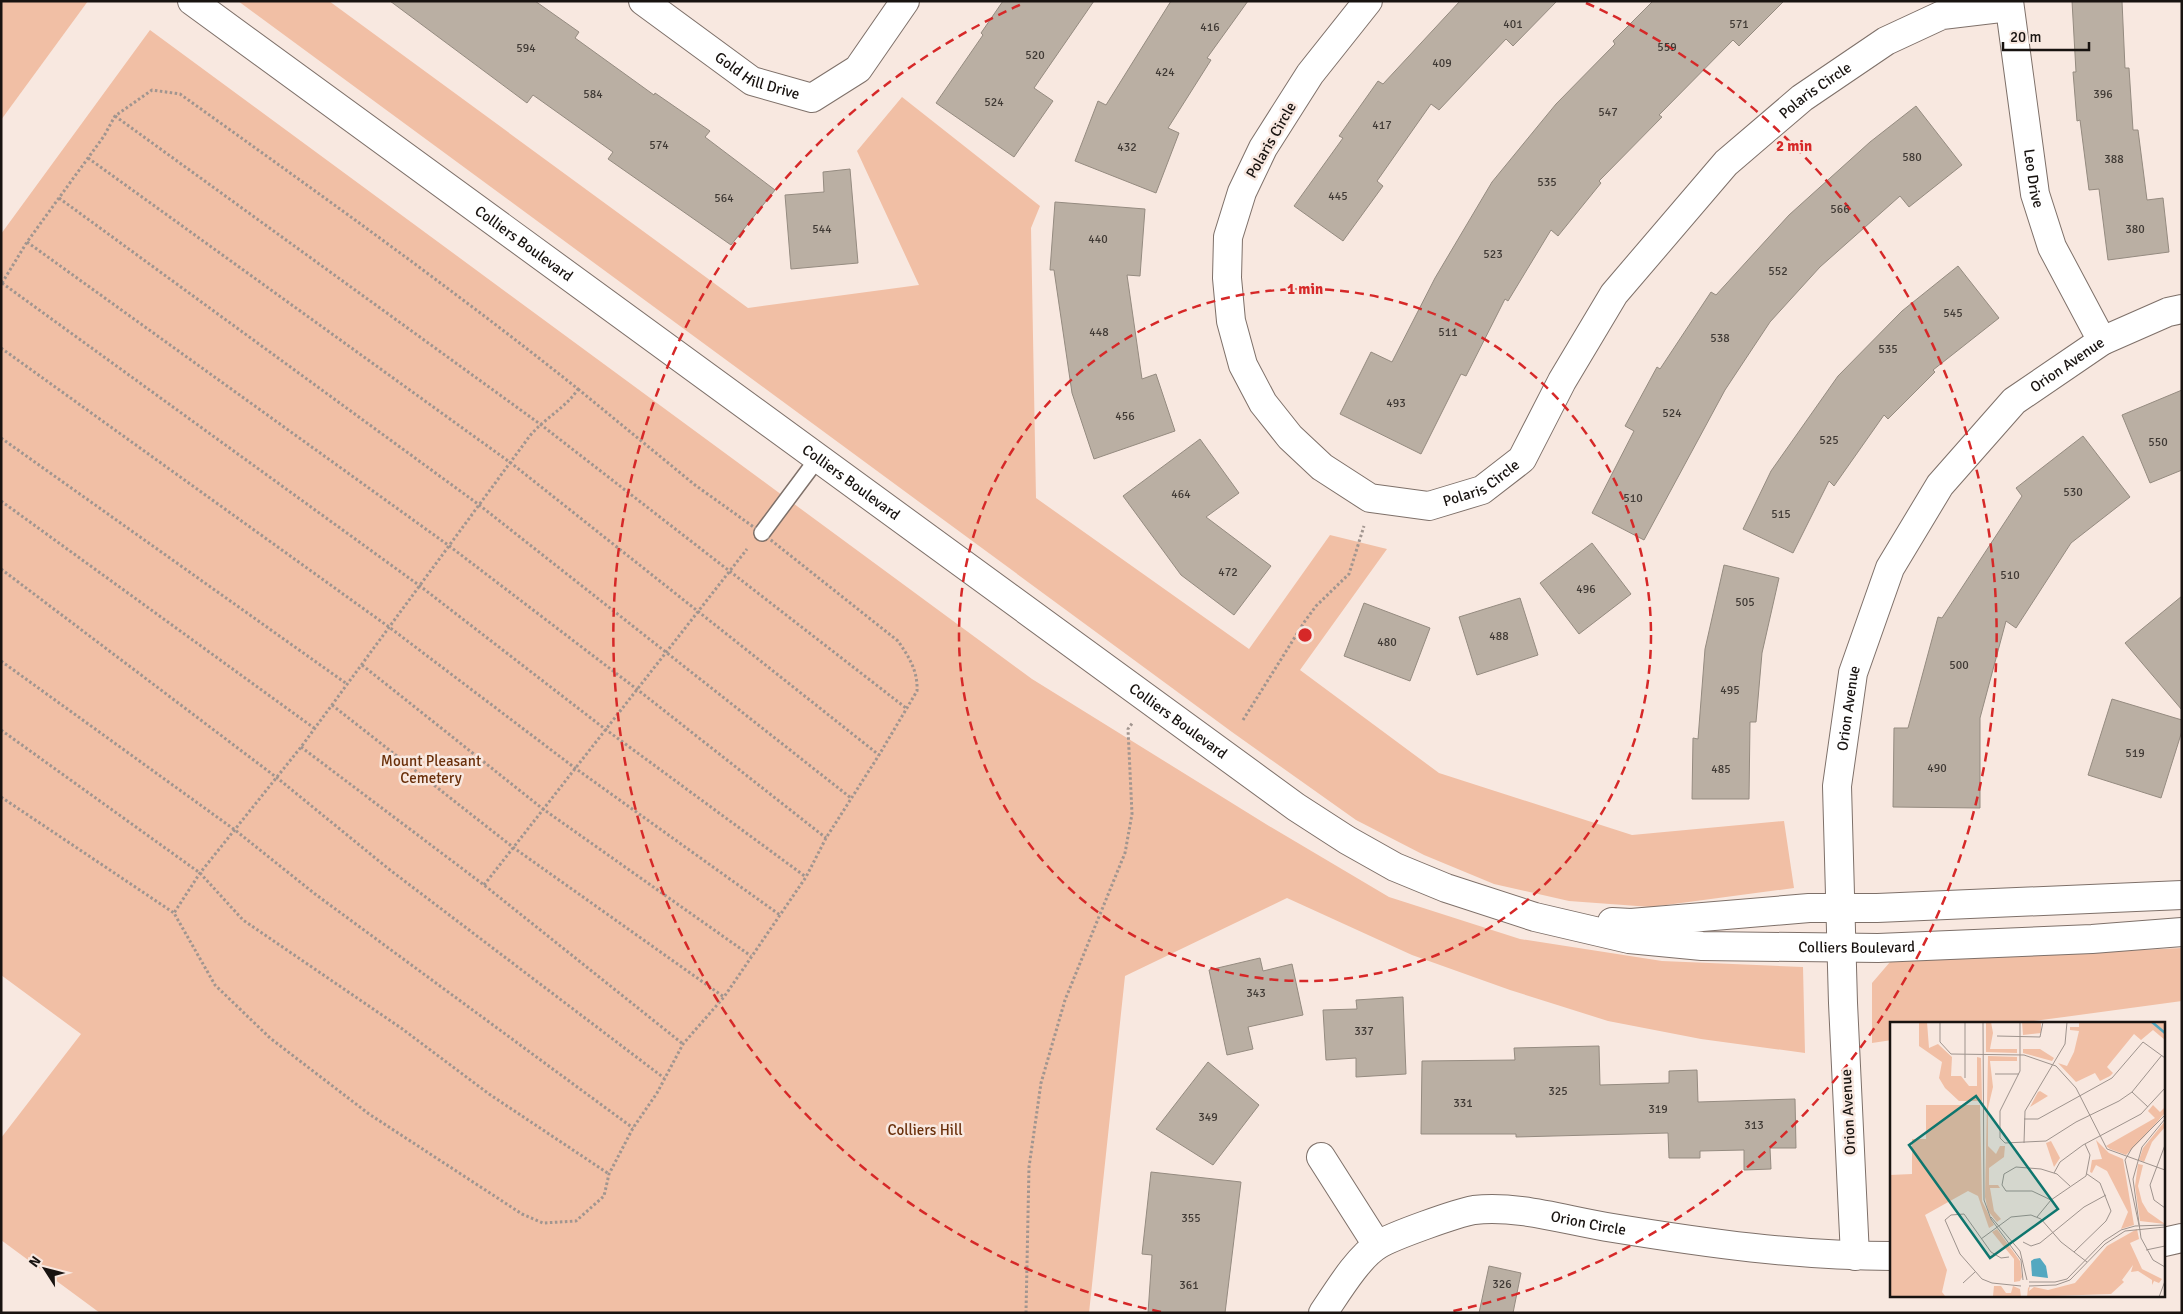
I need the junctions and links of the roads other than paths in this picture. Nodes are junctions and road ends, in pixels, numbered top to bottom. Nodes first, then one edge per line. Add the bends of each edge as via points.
1 (192, 1) edge
2 (643, 1) edge
3 (905, 1) edge
4 (1368, 1) edge
5 (2008, 4) edge
6 (2182, 309) edge
7 (2102, 341) junction
8 (818, 458) junction
9 (759, 536) road end
10 (2182, 895) edge
11 (1840, 908) junction
12 (1535, 917) junction
13 (2182, 932) edge
14 (1842, 949) junction
15 (1320, 1157) dead end
16 (2182, 1238) edge
17 (2166, 1242) edge
18 (1377, 1245) junction
19 (1855, 1256) junction
20 (1890, 1256) edge
21 (1323, 1313) edge

1 - 8 street, Colliers Boulevard
2 - 3 street, Gold Hill Drive via 752,81 812,98 858,69
4 - 5 street, Polaris Circle via 1310,74 1263,148 1242,192 1228,237 1231,321 1243,365 1264,403 1290,437 1322,467 1370,498 1430,506 1482,490 1522,458 1562,381 1614,294 1726,163 1802,98 1886,41 1942,15
5 - 7 street, Leo Drive via 2035,194 2052,247
6 - 7 street, Orion Avenue
7 - 11 street, Orion Avenue via 2014,401 1940,485 1890,568 1853,673 1837,786
8 - 9 lane
8 - 12 street, Colliers Boulevard via 1296,807 1347,840 1395,867 1446,888
10 - 11 street, Colliers Boulevard
11 - 12 street, Colliers Boulevard via 1740,912 1631,923
11 - 14 street, Orion Avenue
12 - 14 street, Colliers Boulevard via 1629,939 1702,946
13 - 14 street, Colliers Boulevard
14 - 19 street, Orion Avenue
15 - 18 street
16 - 17 street
18 - 19 street, Orion Circle via 1473,1210 1512,1210 1739,1247
18 - 21 street, Orion Circle via 1351,1273
19 - 20 street, Orion Circle

